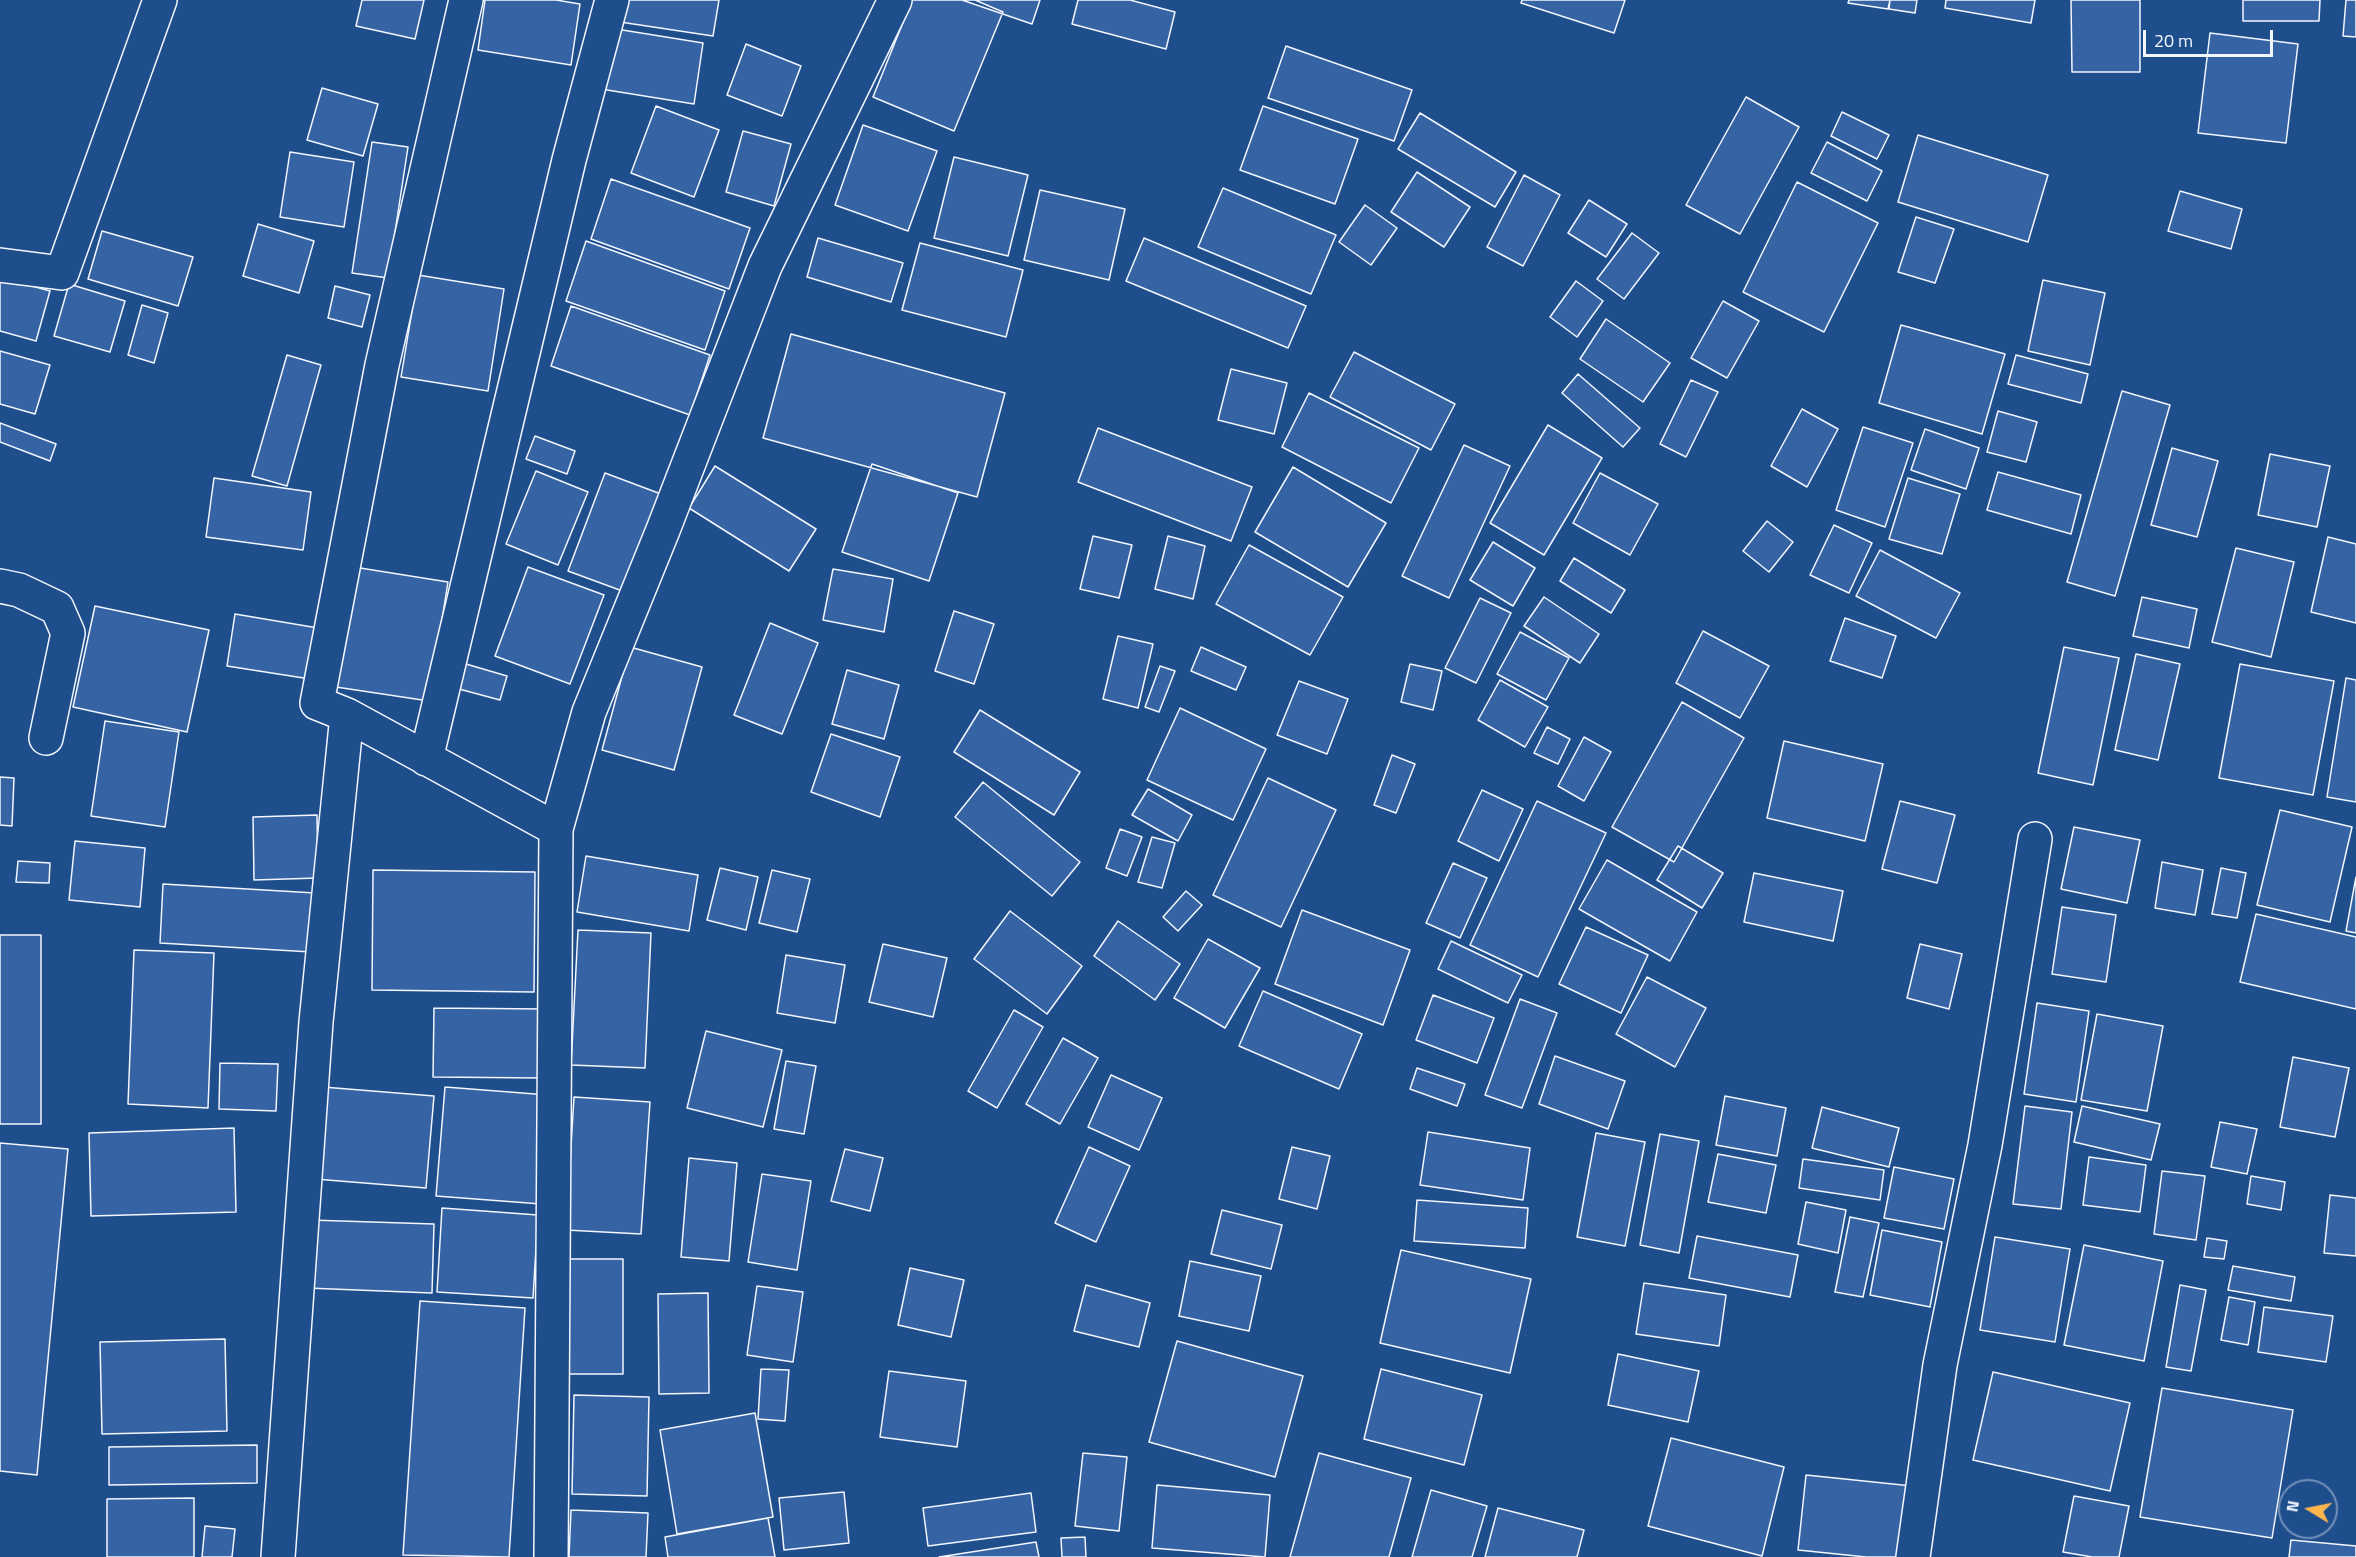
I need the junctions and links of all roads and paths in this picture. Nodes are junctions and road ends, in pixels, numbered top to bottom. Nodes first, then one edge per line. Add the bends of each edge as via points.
1 (160, 0) edge
2 (466, 0) edge
3 (612, 0) edge
4 (895, 0) edge
5 (0, 265) edge
6 (0, 586) edge
7 (347, 715) junction
8 (46, 738) dead end
9 (426, 759) junction
10 (556, 830) junction
11 (2035, 839) dead end
12 (278, 1557) edge
13 (551, 1557) edge
14 (1913, 1557) edge

1 - 5 street via 62,273
2 - 7 street via 382,365 317,704
3 - 9 street
4 - 10 street via 765,266 589,712
6 - 8 street via 19,590 57,608 68,633
7 - 9 street
7 - 12 street via 316,1022
9 - 10 street
10 - 13 street
11 - 14 street via 1985,1145 1940,1365

